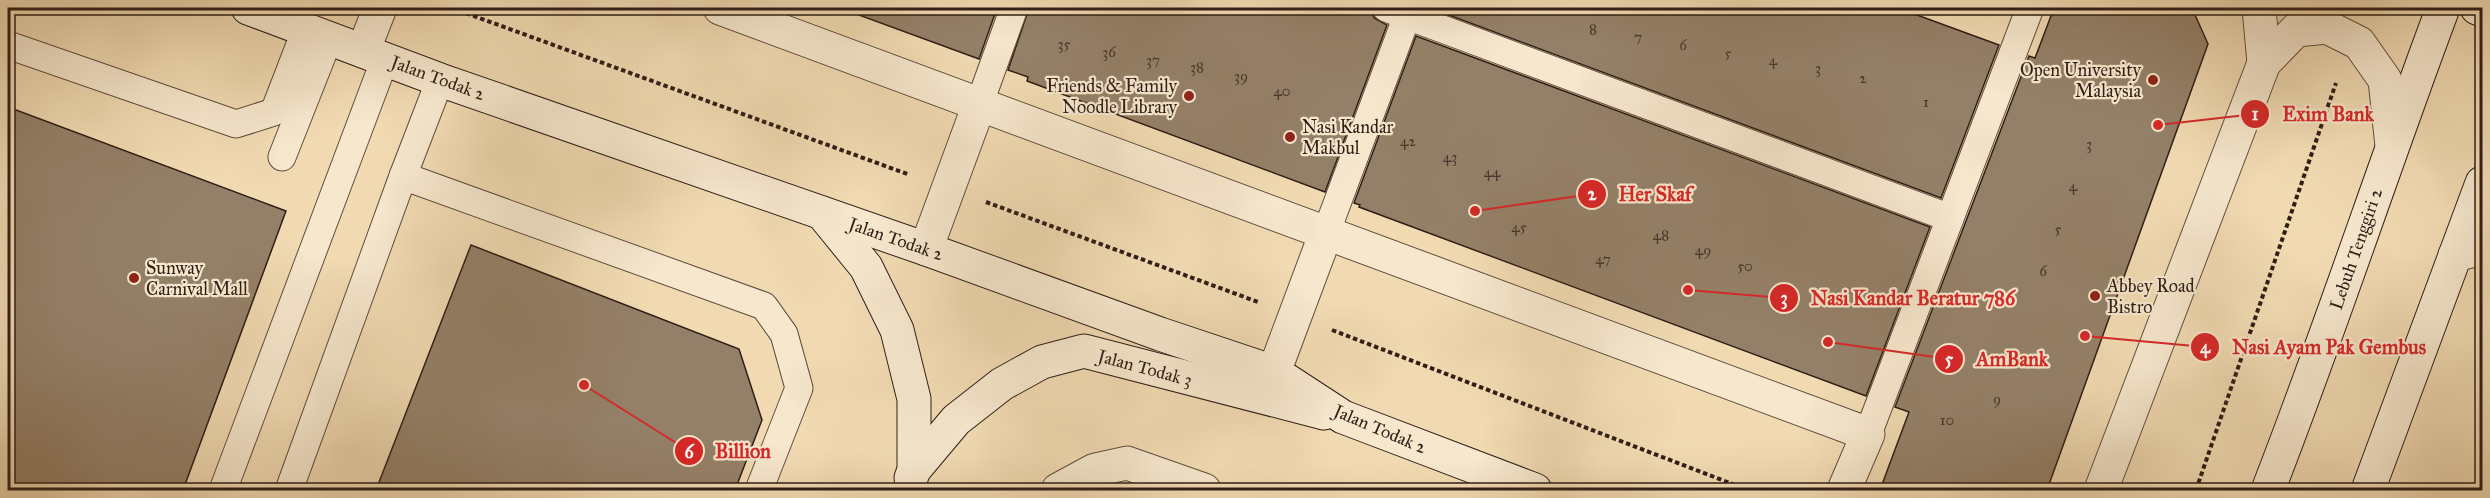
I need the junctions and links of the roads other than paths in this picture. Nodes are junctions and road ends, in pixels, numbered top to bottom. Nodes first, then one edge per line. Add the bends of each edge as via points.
1 (248, 8) edge
2 (380, 8) edge
3 (720, 8) edge
4 (1014, 8) edge
5 (2030, 8) edge
6 (2259, 8) edge
7 (2444, 8) edge
8 (2477, 8) edge
9 (1401, 10) edge
10 (2482, 10) edge
11 (317, 34) junction
12 (8, 45) edge
13 (374, 55) junction
14 (2264, 63) junction
15 (441, 80) junction
16 (979, 105) junction
17 (236, 124) junction
18 (2392, 146) junction
19 (403, 176) junction
20 (2482, 183) edge
21 (822, 213) junction
22 (1950, 218) junction
23 (1326, 233) junction
24 (926, 249) junction
25 (2469, 251) edge
26 (1274, 372) junction
27 (1343, 417) junction
28 (1868, 434) junction
29 (910, 480) edge
30 (223, 490) edge
31 (289, 490) edge
32 (759, 490) edge
33 (1058, 490) edge
34 (1204, 490) edge
35 (1535, 490) edge
36 (1844, 490) edge
37 (2101, 490) edge
38 (2268, 490) edge
39 (2368, 490) edge

1 - 11 street, Jalan Todak 2
2 - 13 street
3 - 16 street
4 - 16 lane
5 - 22 lane
6 - 14 street
7 - 18 street, Lebuh Tenggiri 2
8 - 10 street
9 - 22 lane
9 - 23 lane
11 - 13 street, Jalan Todak 2
11 - 17 lane via 274,112
11 - 17 lane via 282,157 267,136
12 - 17 lane
13 - 15 street, Jalan Todak 2
13 - 30 lane
14 - 18 street via 2295,30 2327,27 2358,43 2385,80
14 - 37 street
15 - 19 lane
15 - 21 street, Jalan Todak 2
16 - 23 street
16 - 24 street
18 - 38 street, Lebuh Tenggiri 2
19 - 31 lane
19 - 32 lane via 764,306 784,334 799,388
20 - 25 street
21 - 24 street, Jalan Todak 2
21 - 29 street, Jalan Todak 3 via 866,267 897,330 914,399
22 - 28 lane
23 - 26 street
23 - 28 street
24 - 26 street, Jalan Todak 2
25 - 39 street
26 - 27 street, Jalan Todak 2
27 - 29 street, Jalan Todak 3 via 1299,409 1084,351 1042,362 1002,384 956,420
27 - 35 street, Jalan Todak 2
28 - 36 street
33 - 34 street via 1095,470 1127,463

